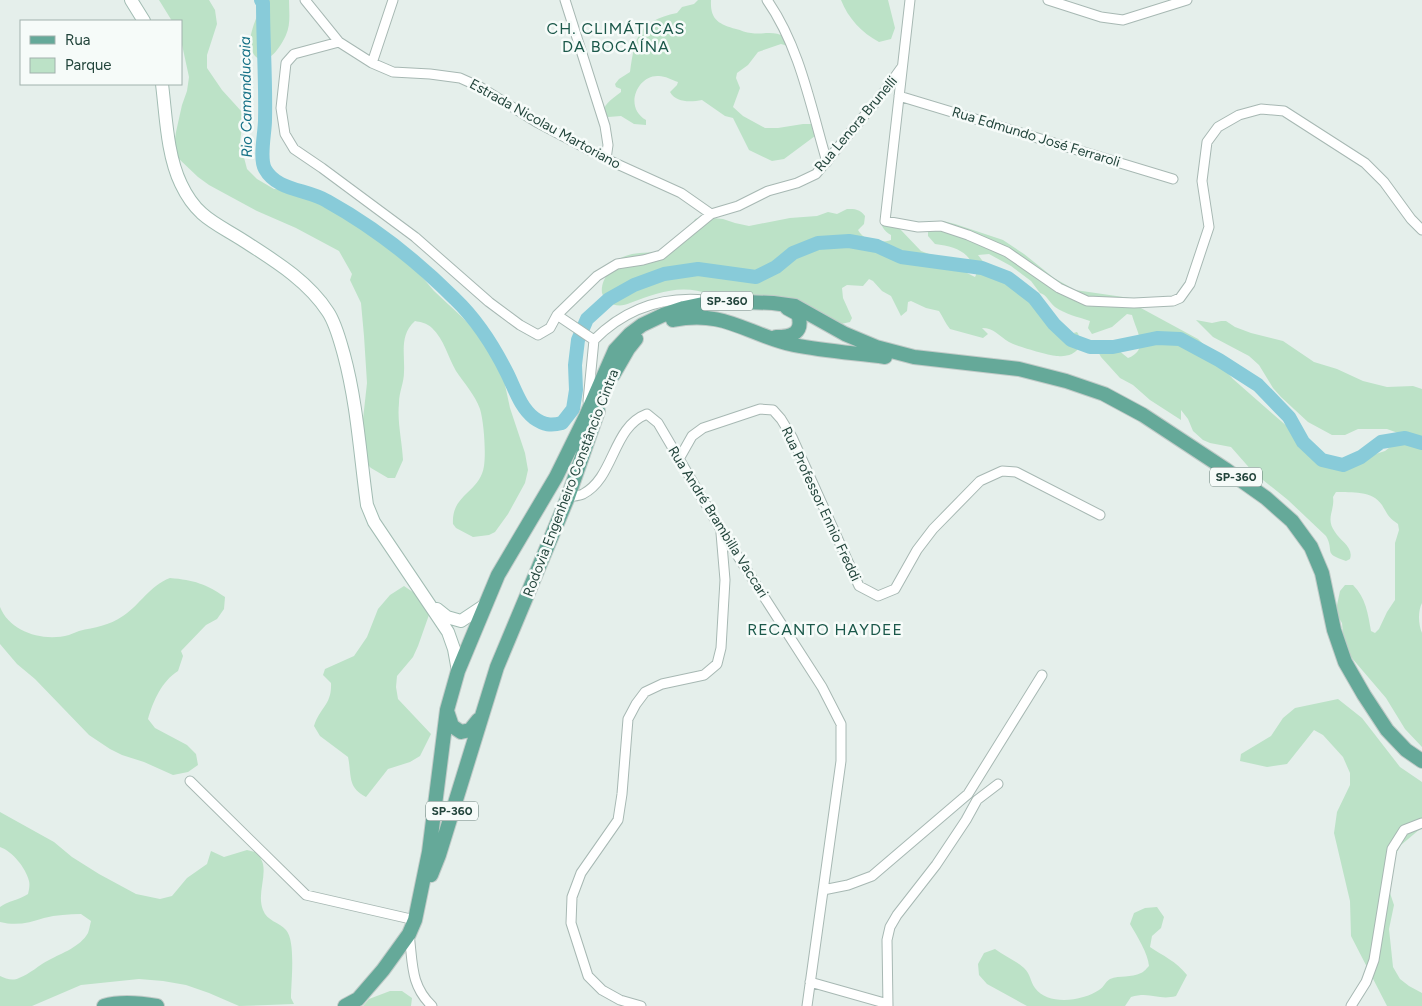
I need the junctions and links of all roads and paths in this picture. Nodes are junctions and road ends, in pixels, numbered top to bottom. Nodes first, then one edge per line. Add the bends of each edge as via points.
1 (130, 0) edge
2 (305, 0) edge
3 (393, 0) edge
4 (565, 0) edge
5 (767, 0) edge
6 (910, 0) edge
7 (1048, 0) edge
8 (1187, 0) edge
9 (143, 20) edge
10 (339, 42) junction
11 (372, 63) junction
12 (902, 67) junction
13 (162, 85) edge
14 (899, 96) junction
15 (606, 159) junction
16 (827, 162) junction
17 (1173, 179) dead end
18 (711, 214) junction
19 (1422, 230) edge
20 (718, 301) junction
21 (773, 303) junction
22 (561, 317) junction
23 (768, 336) junction
24 (590, 337) junction
25 (914, 357) junction
26 (586, 416) junction
27 (679, 460) junction
28 (568, 496) junction
29 (1100, 515) dead end
30 (721, 530) junction
31 (430, 602) junction
32 (485, 605) junction
33 (458, 671) junction
34 (1042, 675) dead end
35 (447, 710) junction
36 (480, 717) junction
37 (1422, 761) edge
38 (190, 781) dead end
39 (998, 784) dead end
40 (1422, 823) edge
41 (823, 890) junction
42 (420, 903) junction
43 (415, 920) junction
44 (409, 934) junction
45 (810, 982) junction
46 (421, 1001) edge
47 (888, 1005) edge
48 (104, 1006) edge
49 (158, 1006) edge
50 (346, 1006) edge
51 (432, 1006) edge
52 (641, 1006) edge
53 (807, 1006) edge
54 (1351, 1006) edge

1 - 9 main road
2 - 10 street, Estrada Nicolau Martoriano
3 - 11 street
4 - 15 street via 605,126
5 - 16 street via 777,14 796,58
6 - 12 street
7 - 8 street via 1102,17 1123,20
10 - 11 street, Estrada Nicolau Martoriano
10 - 22 street, Rua Lenora Brunelli via 294,54 286,63 281,108 285,134 294,149 416,237 520,325 538,334
11 - 15 street, Estrada Nicolau Martoriano via 393,72 460,78
12 - 14 street
12 - 16 street, Rua Lenora Brunelli
13 - 31 main road via 172,161 195,207 210,222 303,282 328,313 340,340 352,384 367,504 374,522
14 - 17 street, Rua Edmundo José Ferraroli
14 - 19 street via 885,221 918,227 941,226 968,235 1007,252 1059,288 1087,300 1134,303 1180,298 1190,284 1209,227 1202,181 1207,142 1218,127 1261,108 1284,111 1365,163
15 - 18 street, Estrada Nicolau Martoriano via 681,193
16 - 18 street, Rua Lenora Brunelli via 816,174 797,183
18 - 22 street, Rua Lenora Brunelli via 661,255 618,264 597,276
20 - 21 main road, Rodovia Engenheiro Constâncio Cintra / SP-360
20 - 24 street via 667,299 629,313
20 - 26 main road, Rodovia Engenheiro Constâncio Cintra / SP-360 via 664,315 630,334 614,350
21 - 23 main road via 798,314 800,325 792,336
21 - 25 main road, Rodovia Engenheiro Constâncio Cintra / SP-360 via 795,306 845,334 876,347
22 - 24 street
23 - 25 main road, Rodovia Engenheiro Constâncio Cintra / SP-360 via 795,345
23 - 28 main road, Rodovia Engenheiro Constâncio Cintra / SP-360 via 724,320 687,317 663,322 638,337 615,368
24 - 26 street
25 - 37 main road, Rodovia Engenheiro Constâncio Cintra / SP-360 via 1019,369 1104,394 1143,415 1266,498 1292,520 1311,547 1322,573 1334,630 1345,662 1364,695 1387,730
26 - 32 main road, Rodovia Engenheiro Constâncio Cintra / SP-360 via 556,477 498,575
27 - 28 street, Rua André Brambilla Vaccari via 658,423 647,414 637,418 624,432 596,484 582,495
27 - 29 street, Rua Professor Ennio Freddi via 692,436 703,428 760,409 773,410 792,437 859,586 878,596 895,588 933,529 980,481 1002,471 1016,472
27 - 30 street, Rua André Brambilla Vaccari
28 - 36 main road, Rodovia Engenheiro Constâncio Cintra / SP-360 via 496,667
30 - 41 street, Rua André Brambilla Vaccari via 822,687 841,724 841,761
30 - 52 street via 725,580 717,664 704,675 662,684 645,692 636,704 628,719 618,820 582,873 572,897 571,923 588,976 602,990
31 - 32 main road via 447,618 461,621
31 - 33 main road via 448,632
32 - 33 main road, Rodovia Engenheiro Constâncio Cintra / SP-360
33 - 35 main road, Rodovia Engenheiro Constâncio Cintra / SP-360
34 - 41 street via 968,794 872,876
35 - 36 main road via 452,726 460,732 470,730
35 - 42 main road, Rodovia Engenheiro Constâncio Cintra / SP-360
36 - 42 main road, Rodovia Engenheiro Constâncio Cintra / SP-360 via 439,855
38 - 43 street via 306,895
39 - 47 street via 977,800 936,865 890,927 887,940
40 - 54 street via 1404,830 1392,849 1374,960 1366,982
41 - 45 street, Rua André Brambilla Vaccari
42 - 43 main road, Rodovia Engenheiro Constâncio Cintra / SP-360
43 - 44 main road, Rodovia Engenheiro Constâncio Cintra / SP-360
44 - 46 street via 415,984
44 - 50 main road, Rodovia Engenheiro Constâncio Cintra / SP-360 via 358,999
45 - 47 street
45 - 53 street, Rua André Brambilla Vaccari
46 - 51 street
48 - 49 main road via 136,1003

